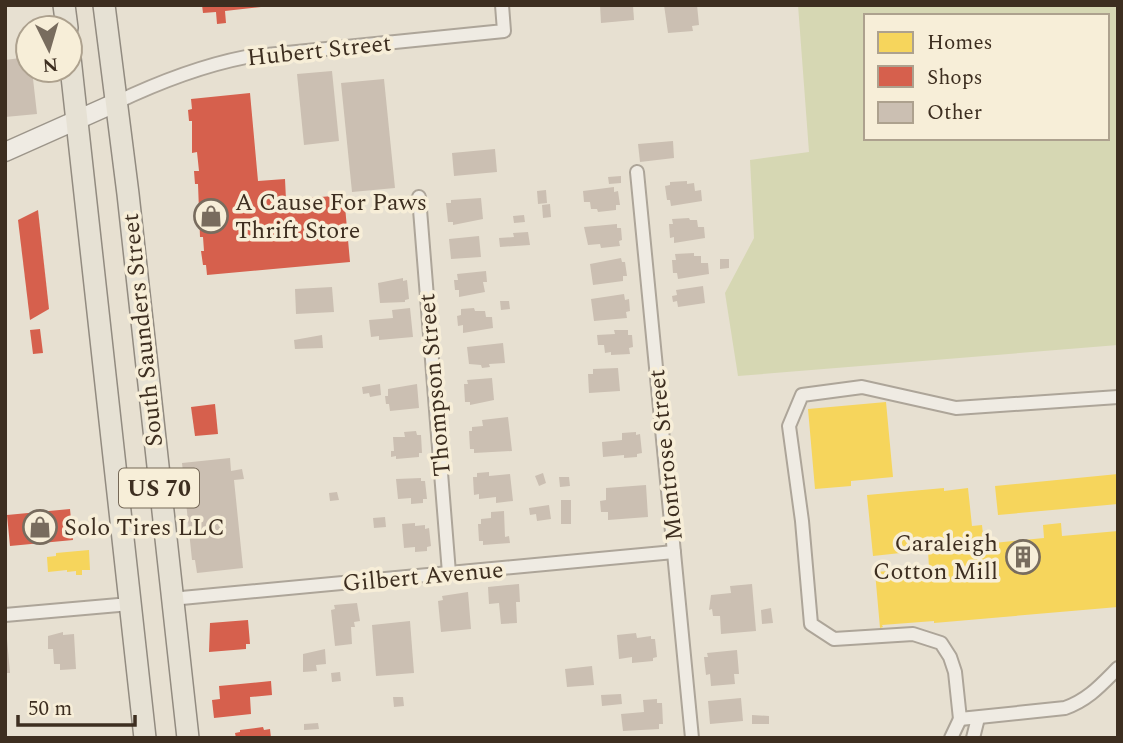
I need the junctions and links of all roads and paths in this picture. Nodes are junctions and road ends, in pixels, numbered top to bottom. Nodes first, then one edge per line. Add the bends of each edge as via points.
1 (104, 5) edge
2 (502, 5) edge
3 (73, 84) edge
4 (115, 103) junction
5 (77, 120) junction
6 (5, 152) edge
7 (637, 172) dead end
8 (419, 197) dead end
9 (1118, 397) edge
10 (674, 552) junction
11 (449, 573) junction
12 (171, 599) junction
13 (131, 604) junction
14 (5, 615) edge
15 (1118, 667) edge
16 (978, 718) junction
17 (960, 719) junction
18 (145, 738) edge
19 (188, 738) edge
20 (692, 738) edge
21 (951, 738) edge
22 (974, 738) edge

1 - 4 main road, South Saunders Street / US 70
2 - 4 street, Hubert Street via 504,31 224,61
3 - 5 main road, South Saunders Street / US 70
4 - 5 street
4 - 12 main road, South Saunders Street / US 70
5 - 6 street
5 - 13 main road, South Saunders Street / US 70
7 - 10 street, Montrose Street
8 - 11 street, Thompson Street
9 - 17 street via 956,408 862,387 802,395 789,426 811,624 834,639 913,634 941,643 955,672
10 - 11 street, Gilbert Avenue
10 - 20 street, Montrose Street
11 - 12 street, Gilbert Avenue
12 - 19 main road, South Saunders Street / US 70
13 - 14 street
13 - 18 main road, South Saunders Street / US 70
15 - 16 street via 1079,703 1050,711
16 - 17 street
16 - 22 street
17 - 21 street

